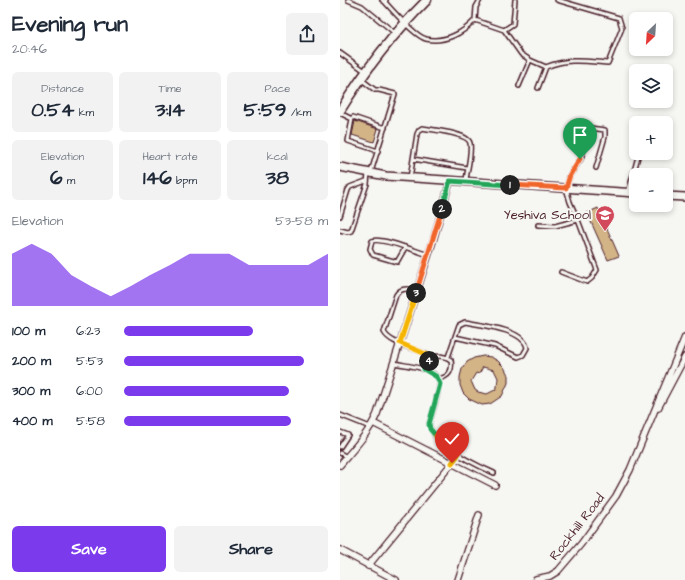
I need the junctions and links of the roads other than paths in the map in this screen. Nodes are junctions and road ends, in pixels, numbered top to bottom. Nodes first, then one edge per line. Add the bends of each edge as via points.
1 (348, 0) edge
2 (427, 0) edge
3 (480, 0) edge
4 (515, 0) edge
5 (557, 0) edge
6 (384, 1) edge
7 (475, 20) junction
8 (405, 23) junction
9 (504, 30) junction
10 (396, 34) junction
11 (340, 53) edge
12 (530, 60) junction
13 (546, 67) junction
14 (365, 71) junction
15 (360, 79) junction
16 (519, 86) dead end
17 (538, 88) dead end
18 (340, 112) edge
19 (352, 119) junction
20 (385, 128) junction
21 (378, 151) junction
22 (413, 159) junction
23 (637, 160) edge
24 (340, 167) edge
25 (467, 168) junction
26 (596, 168) dead end
27 (368, 176) junction
28 (410, 178) junction
29 (450, 181) junction
30 (466, 182) junction
31 (358, 185) junction
32 (566, 188) junction
33 (364, 191) junction
34 (628, 193) joint
35 (673, 196) edge
36 (685, 197) edge
37 (340, 216) edge
38 (578, 220) junction
39 (538, 225) dead end
40 (340, 230) edge
41 (405, 248) junction
42 (429, 255) junction
43 (562, 272) dead end
44 (418, 290) junction
45 (455, 337) junction
46 (685, 337) edge
47 (400, 343) junction
48 (428, 356) junction
49 (685, 357) edge
50 (448, 358) junction
51 (394, 363) junction
52 (424, 369) junction
53 (438, 379) junction
54 (340, 415) edge
55 (372, 425) junction
56 (340, 432) edge
57 (644, 433) junction
58 (340, 447) edge
59 (340, 454) edge
60 (458, 455) junction
61 (346, 457) junction
62 (452, 463) junction
63 (340, 465) edge
64 (494, 474) dead end
65 (495, 486) dead end
66 (479, 515) dead end
67 (340, 550) edge
68 (368, 566) junction
69 (536, 579) dead end
70 (396, 580) edge
71 (458, 580) edge

1 - 10 lane via 367,10
2 - 8 main road
3 - 7 lane via 476,7
4 - 9 lane via 513,24
5 - 13 lane via 619,18 622,28 608,63 578,60 558,62
6 - 8 lane
7 - 8 lane via 467,29 444,39 425,39
7 - 9 lane
8 - 10 main road
9 - 12 lane via 521,54
10 - 14 main road
11 - 14 lane
12 - 13 lane
12 - 16 lane
13 - 17 lane
14 - 15 main road
15 - 18 main road
15 - 20 lane via 374,90 395,94
18 - 19 lane
19 - 20 lane via 353,117
19 - 21 lane via 348,141
20 - 21 lane
21 - 27 lane
22 - 25 lane
22 - 25 lane via 418,131 422,128 467,138 470,144
22 - 28 lane
23 - 34 lane
24 - 27 street
25 - 30 lane
26 - 32 lane via 605,130 590,128 580,159 570,175
27 - 28 street
27 - 31 lane
27 - 33 lane
28 - 29 street
29 - 30 street
29 - 42 street
30 - 32 street
31 - 33 lane
31 - 37 lane via 348,190
32 - 34 street
32 - 38 lane
33 - 40 lane via 350,231
35 - 36 street
38 - 39 lane via 555,226
38 - 43 lane via 597,270 587,282
41 - 41 lane via 375,240 372,241 370,249 373,255 397,262
41 - 42 lane
42 - 44 street
44 - 47 street
44 - 47 lane via 399,290 396,295 384,332 386,336
45 - 45 lane via 459,325 465,322 511,332 526,343 527,348 523,355 518,357 495,346
45 - 50 lane
46 - 57 street, Rockhill Road
47 - 48 lane
47 - 51 street
48 - 50 lane
48 - 52 lane via 428,365
49 - 57 street, Rockhill Road
50 - 53 lane via 451,360 452,368 449,375
51 - 52 lane
51 - 55 street
52 - 53 lane
53 - 60 lane via 440,384 429,424 430,429
54 - 55 lane
55 - 61 street
55 - 62 street
56 - 58 lane via 348,435
57 - 69 street, Rockhill Road via 630,470 599,521 558,571
59 - 61 lane
60 - 62 lane
60 - 64 lane
61 - 63 street
62 - 65 street
62 - 68 street
66 - 71 street
67 - 68 street
68 - 70 street

